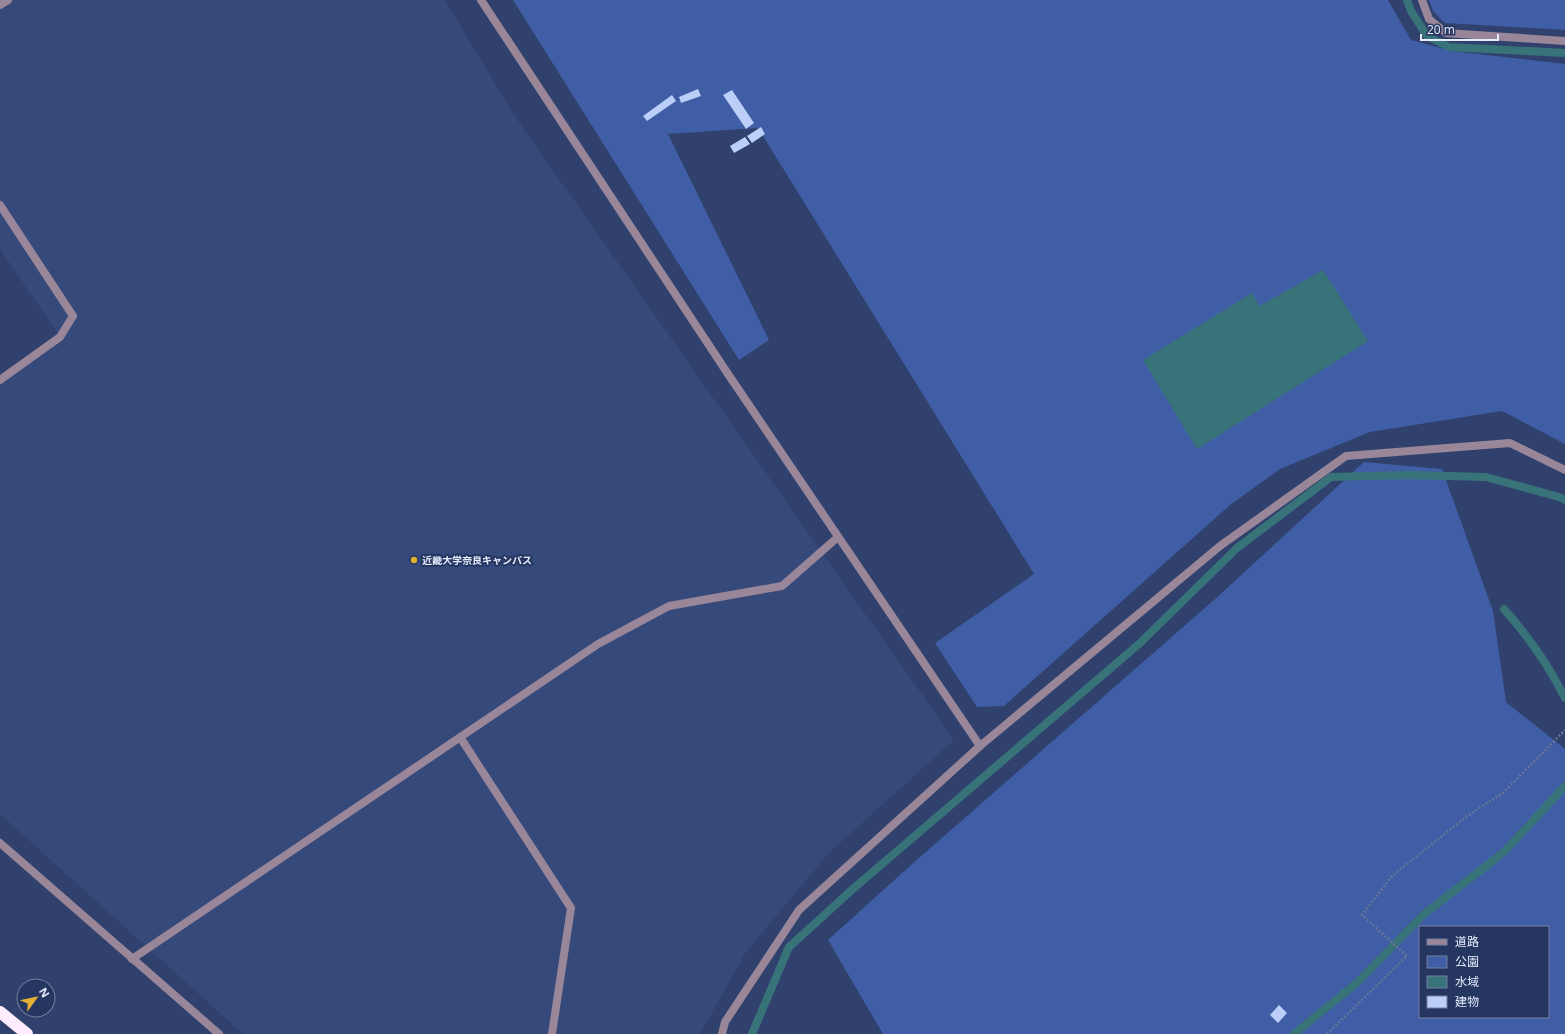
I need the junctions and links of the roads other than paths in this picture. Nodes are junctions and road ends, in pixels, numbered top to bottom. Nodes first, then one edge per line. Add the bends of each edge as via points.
1 (8, 0) edge
2 (481, 0) edge
3 (1422, 0) edge
4 (0, 5) edge
5 (1565, 41) edge
6 (0, 205) edge
7 (0, 380) edge
8 (1565, 470) edge
9 (838, 537) junction
10 (460, 736) junction
11 (980, 746) junction
12 (0, 843) edge
13 (132, 958) junction
14 (0, 1012) edge
15 (27, 1034) edge
16 (219, 1034) edge
17 (552, 1034) edge
18 (722, 1034) edge

1 - 4 street
2 - 9 street
3 - 5 street via 1429,19 1446,33
6 - 7 street via 73,316 60,337
8 - 11 street via 1510,443 1346,456 1220,546
9 - 10 street via 782,586 669,606 598,644
9 - 11 street
10 - 13 street
10 - 17 street via 571,908
11 - 18 street via 799,910 725,1022
12 - 13 street
13 - 16 street
14 - 15 highway

